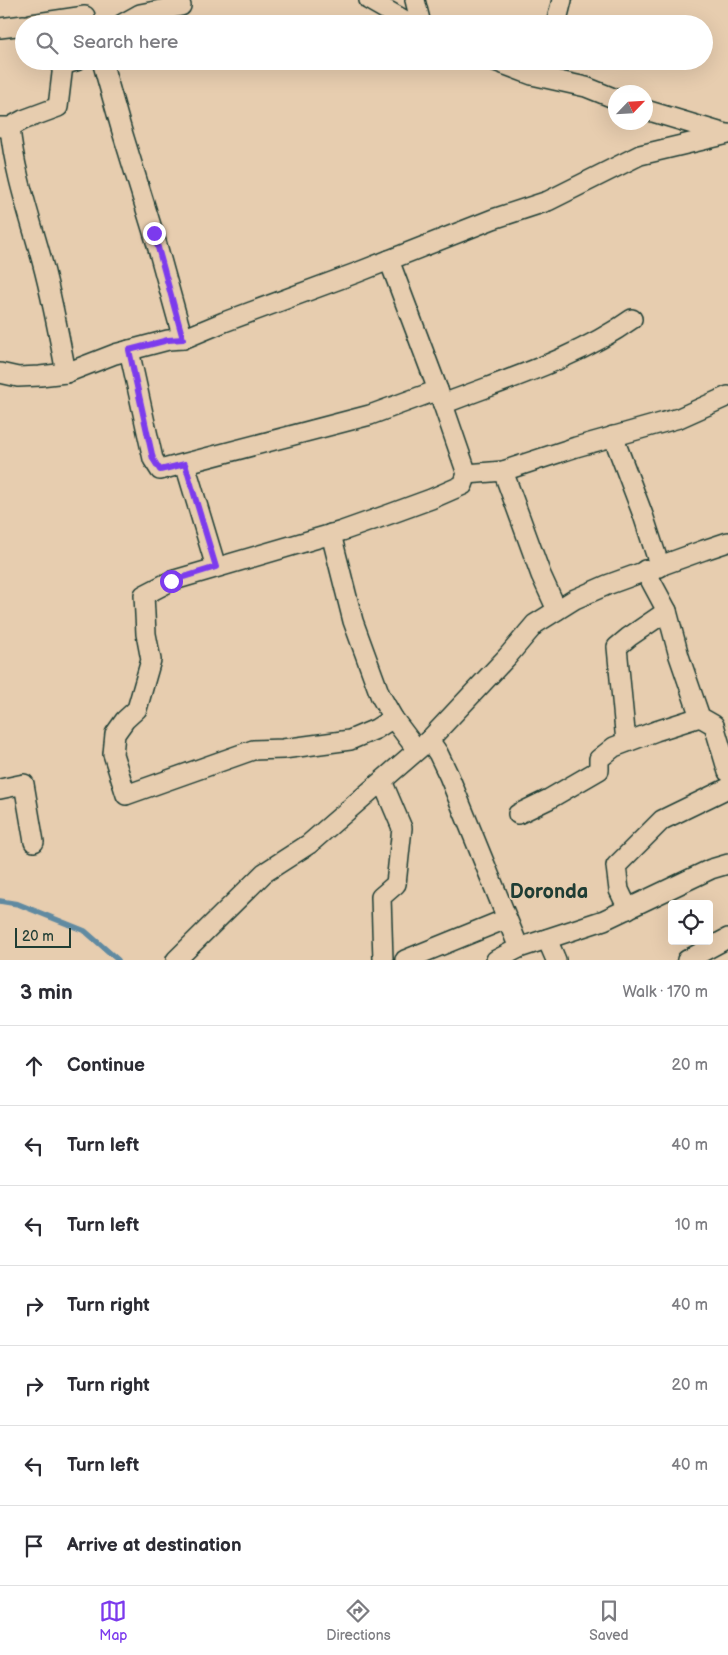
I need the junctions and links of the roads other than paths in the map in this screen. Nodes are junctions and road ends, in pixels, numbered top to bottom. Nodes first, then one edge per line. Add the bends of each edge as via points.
1 (179, 0) edge
2 (369, 0) edge
3 (415, 0) edge
4 (562, 0) edge
5 (138, 15) edge
6 (395, 15) edge
7 (419, 15) edge
8 (558, 15) edge
9 (15, 26) edge
10 (0, 28) edge
11 (62, 70) edge
12 (105, 70) edge
13 (519, 70) edge
14 (608, 96) edge
15 (653, 112) edge
16 (5, 127) edge
17 (727, 134) edge
18 (389, 260) junction
19 (632, 319) dead end
20 (183, 339) junction
21 (129, 350) junction
22 (0, 373) edge
23 (66, 373) junction
24 (728, 396) edge
25 (441, 397) junction
26 (613, 436) junction
27 (185, 464) junction
28 (504, 471) junction
29 (467, 474) junction
30 (331, 534) junction
31 (728, 542) edge
32 (216, 567) junction
33 (652, 568) junction
34 (557, 610) junction
35 (667, 611) junction
36 (700, 717) junction
37 (393, 718) junction
38 (626, 742) junction
39 (423, 745) junction
40 (728, 772) edge
41 (382, 781) junction
42 (728, 788) edge
43 (0, 789) edge
44 (518, 814) dead end
45 (34, 842) dead end
46 (728, 864) edge
47 (628, 909) junction
48 (506, 919) junction
49 (728, 938) edge
50 (547, 939) junction
51 (519, 948) junction
52 (176, 960) edge
53 (383, 960) edge
54 (404, 960) edge
55 (496, 960) edge
56 (556, 960) edge
57 (687, 960) edge

1 - 5 street via 181,6
2 - 6 street
3 - 7 street
4 - 8 street
9 - 10 street
11 - 16 street via 58,107
12 - 20 street
13 - 14 street
15 - 17 street
16 - 23 street via 50,293
17 - 18 street via 640,155 548,202 493,219
18 - 20 street
18 - 25 street
19 - 25 street via 612,334 559,359
20 - 21 street
21 - 23 street
21 - 27 street via 153,459 160,470
22 - 23 street via 18,377
24 - 26 street via 679,418
25 - 27 street
25 - 29 street
26 - 28 street
26 - 33 street via 643,515
27 - 32 street
28 - 29 street
28 - 34 street
29 - 30 street via 463,485 432,499
30 - 32 street
30 - 37 street via 353,621 380,695
31 - 33 street
32 - 37 street via 171,581 144,595 151,660 138,709 124,720 115,734 113,754 126,795 253,750 350,740
33 - 34 street via 575,599
33 - 35 street
34 - 39 street via 535,624
35 - 36 street
35 - 38 street via 617,647
36 - 38 street
36 - 40 street via 714,725
37 - 39 street
38 - 44 street via 599,759 598,770
39 - 41 street
39 - 48 street via 438,753
41 - 52 street via 309,844 264,873
41 - 53 street via 402,828 396,884 381,897
42 - 47 street via 662,820 616,866 619,890
43 - 45 street via 24,784
46 - 47 street
47 - 50 street
48 - 51 street
48 - 54 street
49 - 57 street
50 - 51 street
50 - 56 street
51 - 55 street

